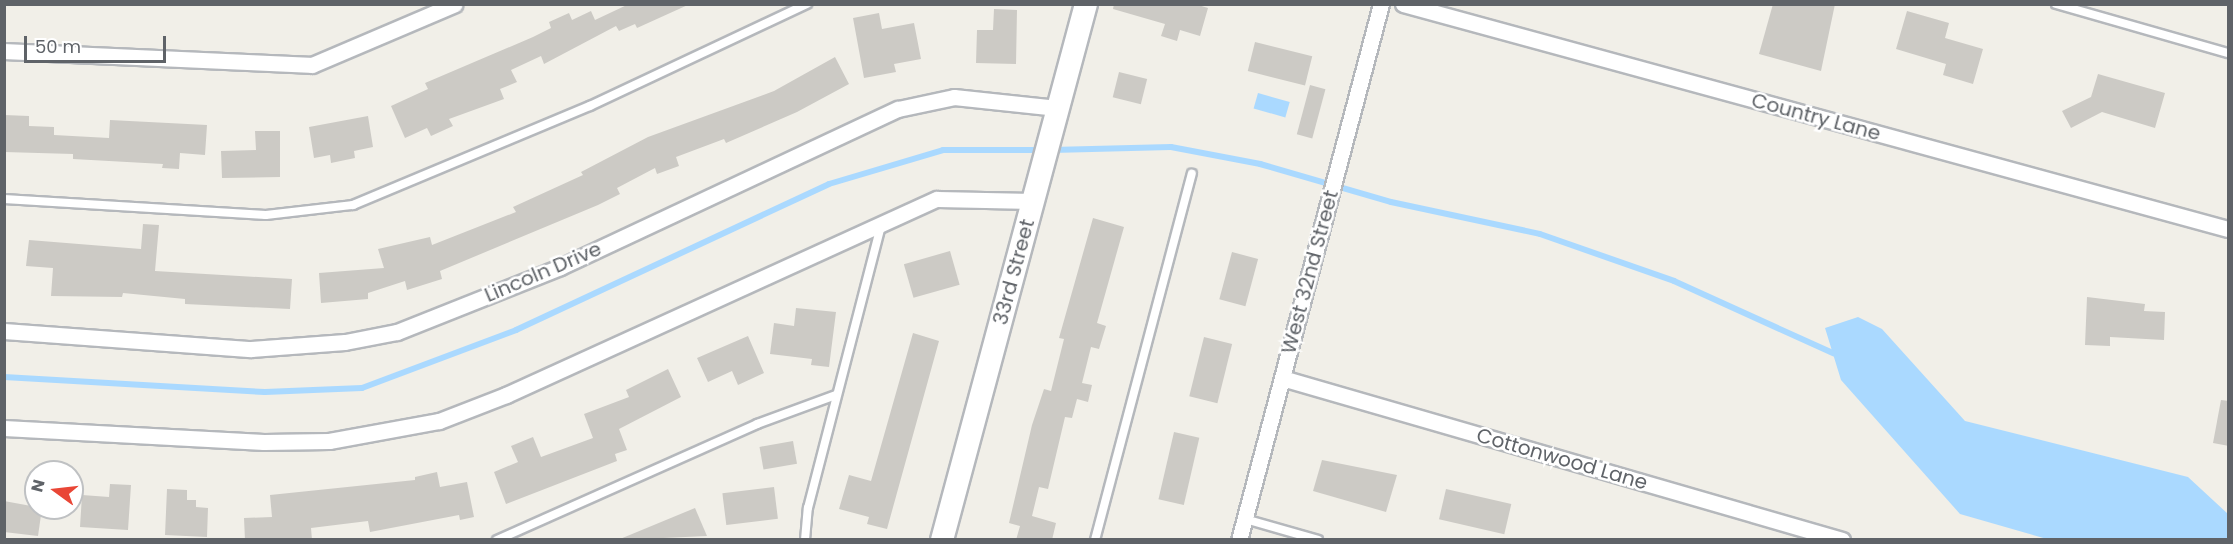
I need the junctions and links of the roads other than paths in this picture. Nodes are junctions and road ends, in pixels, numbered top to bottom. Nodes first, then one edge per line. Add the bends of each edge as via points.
1 (455, 4) edge
2 (807, 4) edge
3 (1381, 4) edge
4 (1403, 4) edge
5 (2056, 4) edge
6 (1085, 5) edge
7 (4, 51) edge
8 (2229, 53) edge
9 (1055, 118) junction
10 (1192, 174) dead end
11 (4, 199) edge
12 (1033, 201) junction
13 (881, 225) junction
14 (2229, 229) edge
15 (4, 332) edge
16 (1282, 378) junction
17 (836, 395) junction
18 (4, 428) edge
19 (1245, 519) junction
20 (497, 540) edge
21 (805, 540) edge
22 (942, 540) edge
23 (1095, 540) edge
24 (1239, 540) edge
25 (1318, 540) edge
26 (1842, 540) edge

1 - 7 street via 312,65
2 - 11 lane via 590,106 352,205 266,215
3 - 16 street, West 32nd Street
4 - 14 street, Country Lane
5 - 8 lane
6 - 9 street, 33rd Street
9 - 12 street, 33rd Street
9 - 15 street, Lincoln Drive via 954,97 898,109 560,267 397,332 345,342 251,349
10 - 23 lane
12 - 13 street via 937,199
12 - 22 street, 33rd Street
13 - 17 lane
13 - 18 street via 506,395 439,421 329,441 264,442
16 - 19 street, West 32nd Street
16 - 26 street, Cottonwood Lane
17 - 20 lane via 757,424
17 - 21 lane
19 - 24 street, West 32nd Street
19 - 25 lane

